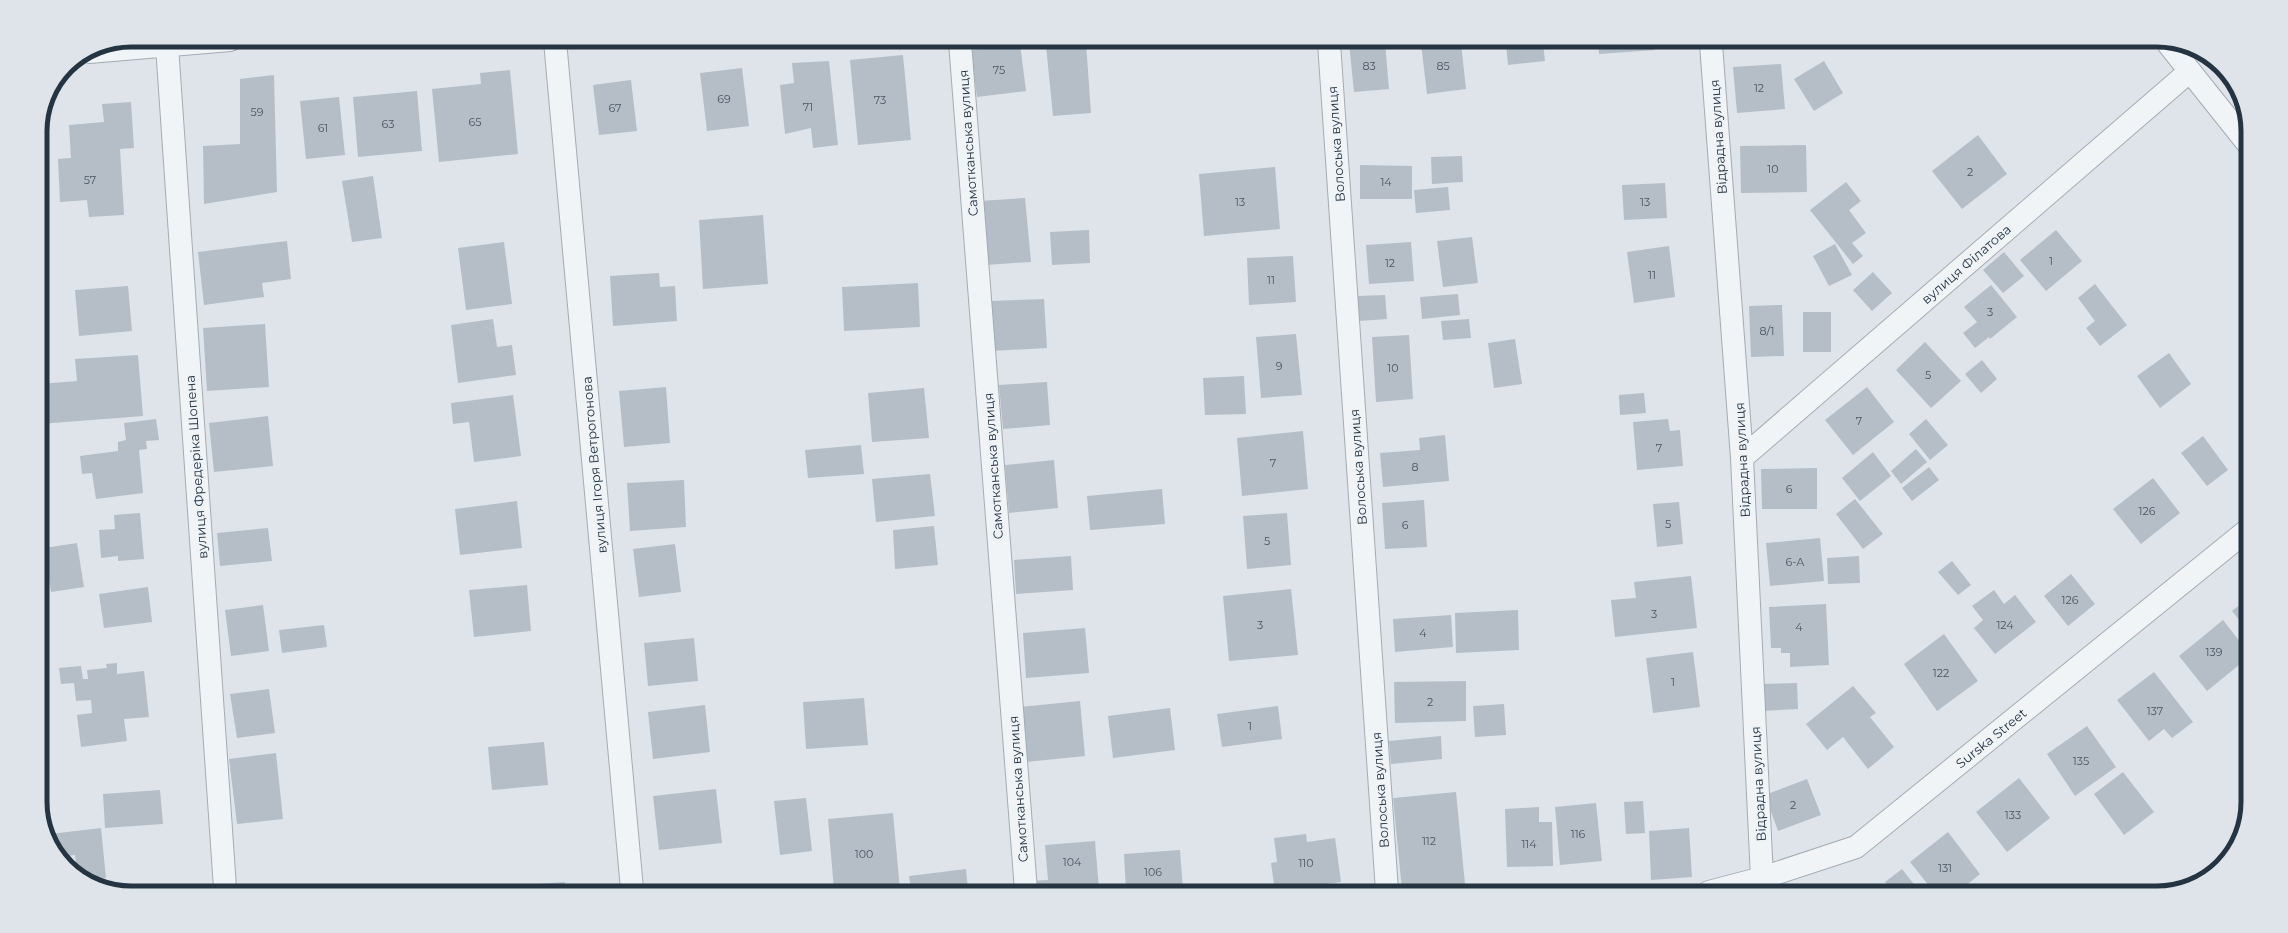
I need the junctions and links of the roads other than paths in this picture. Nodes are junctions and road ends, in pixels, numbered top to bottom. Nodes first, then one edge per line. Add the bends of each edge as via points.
1 (154, 47) edge
2 (167, 47) edge
3 (556, 47) edge
4 (960, 47) edge
5 (1329, 47) edge
6 (1711, 47) edge
7 (2172, 49) edge
8 (105, 51) edge
9 (2190, 71) junction
10 (2241, 135) edge
11 (1742, 458) junction
12 (2241, 535) edge
13 (1762, 878) junction
14 (225, 886) edge
15 (632, 886) edge
16 (1026, 886) edge
17 (1387, 886) edge
18 (1732, 886) edge

1 - 8 street
2 - 14 street, вулиця Фредеріка Шопена
3 - 15 street, вулиця Ігоря Ветрогонова
4 - 16 street, Самотканська вулиця
5 - 17 street, Волоська вулиця
6 - 11 street, Відрадна вулиця
7 - 9 street
9 - 10 street
9 - 11 street, вулиця Філатова
11 - 13 street, Відрадна вулиця
12 - 13 street, Surska Street via 1856,847
13 - 18 street, Surska Street

